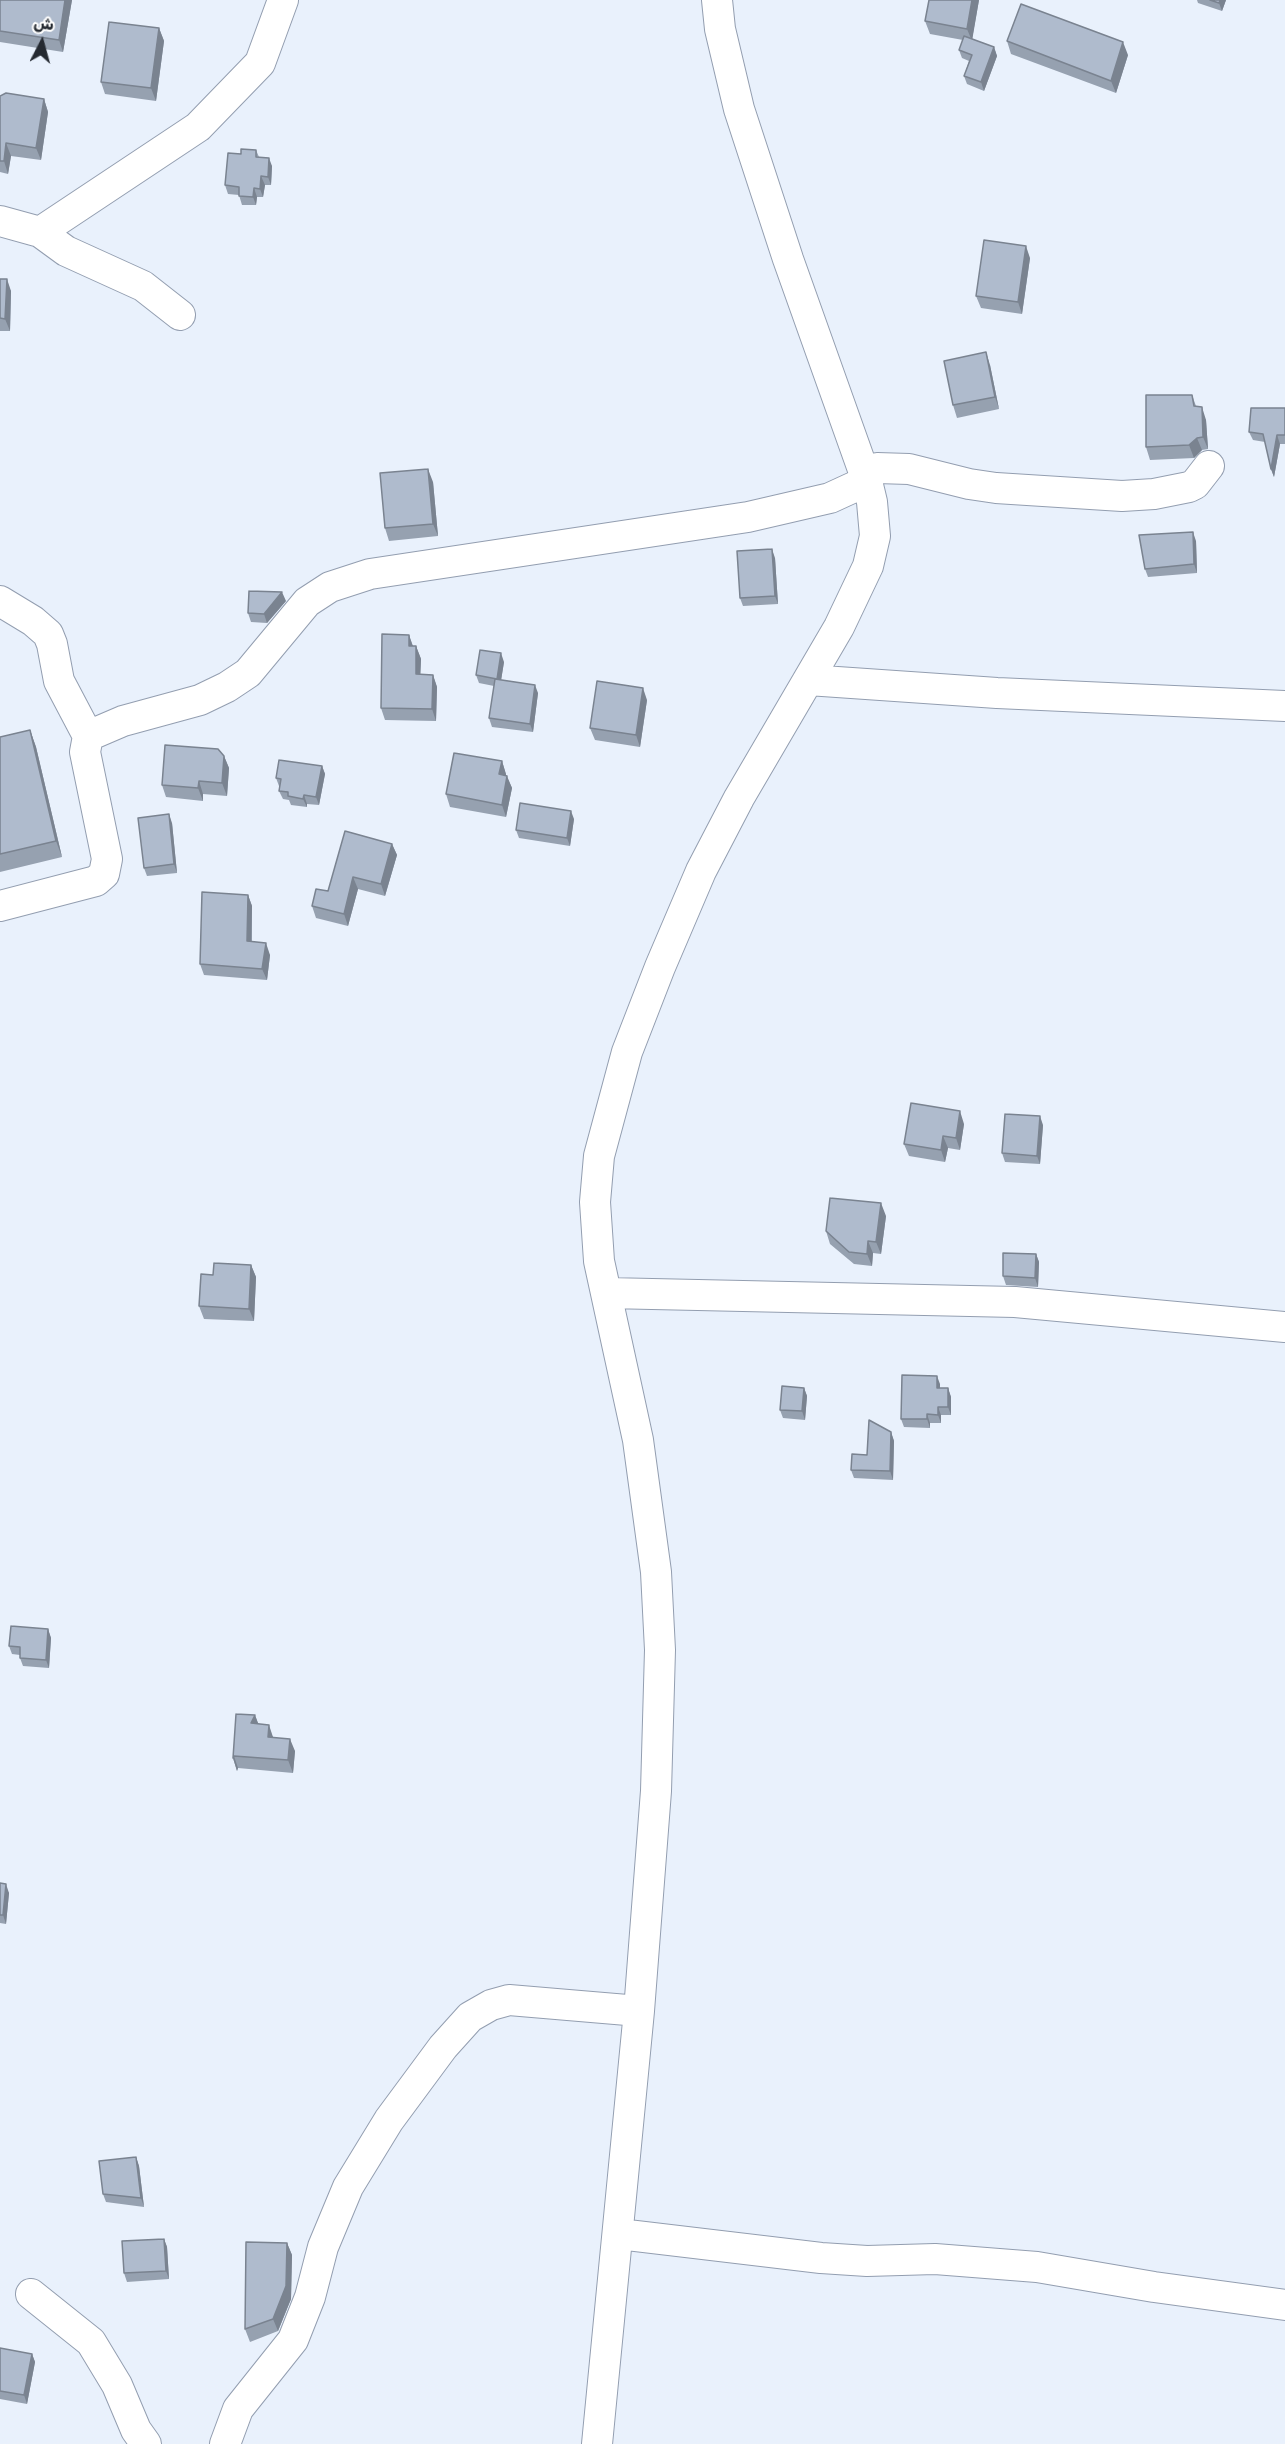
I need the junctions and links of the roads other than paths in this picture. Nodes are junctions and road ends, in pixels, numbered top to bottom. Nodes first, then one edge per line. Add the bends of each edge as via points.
1 (283, 0) edge
2 (717, 0) edge
3 (0, 221) edge
4 (40, 232) junction
5 (180, 315) dead end
6 (1209, 466) dead end
7 (866, 476) junction
8 (0, 601) edge
9 (808, 680) junction
10 (1285, 706) edge
11 (88, 736) junction
12 (0, 906) edge
13 (607, 1293) junction
14 (1285, 1327) edge
15 (639, 2011) junction
16 (619, 2234) junction
17 (31, 2294) dead end
18 (1285, 2306) edge
19 (146, 2444) edge
20 (225, 2444) edge
21 (597, 2444) edge

1 - 4 street via 260,63 198,127
2 - 7 street via 739,109
3 - 4 street
4 - 5 street via 66,251 143,286
6 - 7 street via 1202,478 1189,487 1122,496 996,488 900,468 877,468
7 - 9 street via 873,502 875,536 868,566
7 - 11 street via 830,498 748,517 370,574 330,586 307,602 248,673 227,687 200,700 123,721
8 - 11 street via 48,634 59,681
9 - 10 street
9 - 13 street via 701,871 627,1052 599,1156 595,1202 599,1261
11 - 12 street via 85,752 107,859 104,874 96,882
13 - 14 street via 1016,1302
13 - 15 street via 645,1485 656,1572 660,1650 656,1791
15 - 16 street
15 - 20 street via 509,2000 470,2017 389,2120 348,2187 323,2247 293,2340 238,2409
16 - 18 street via 821,2258 935,2259 1037,2266
16 - 21 street
17 - 19 street via 90,2342

